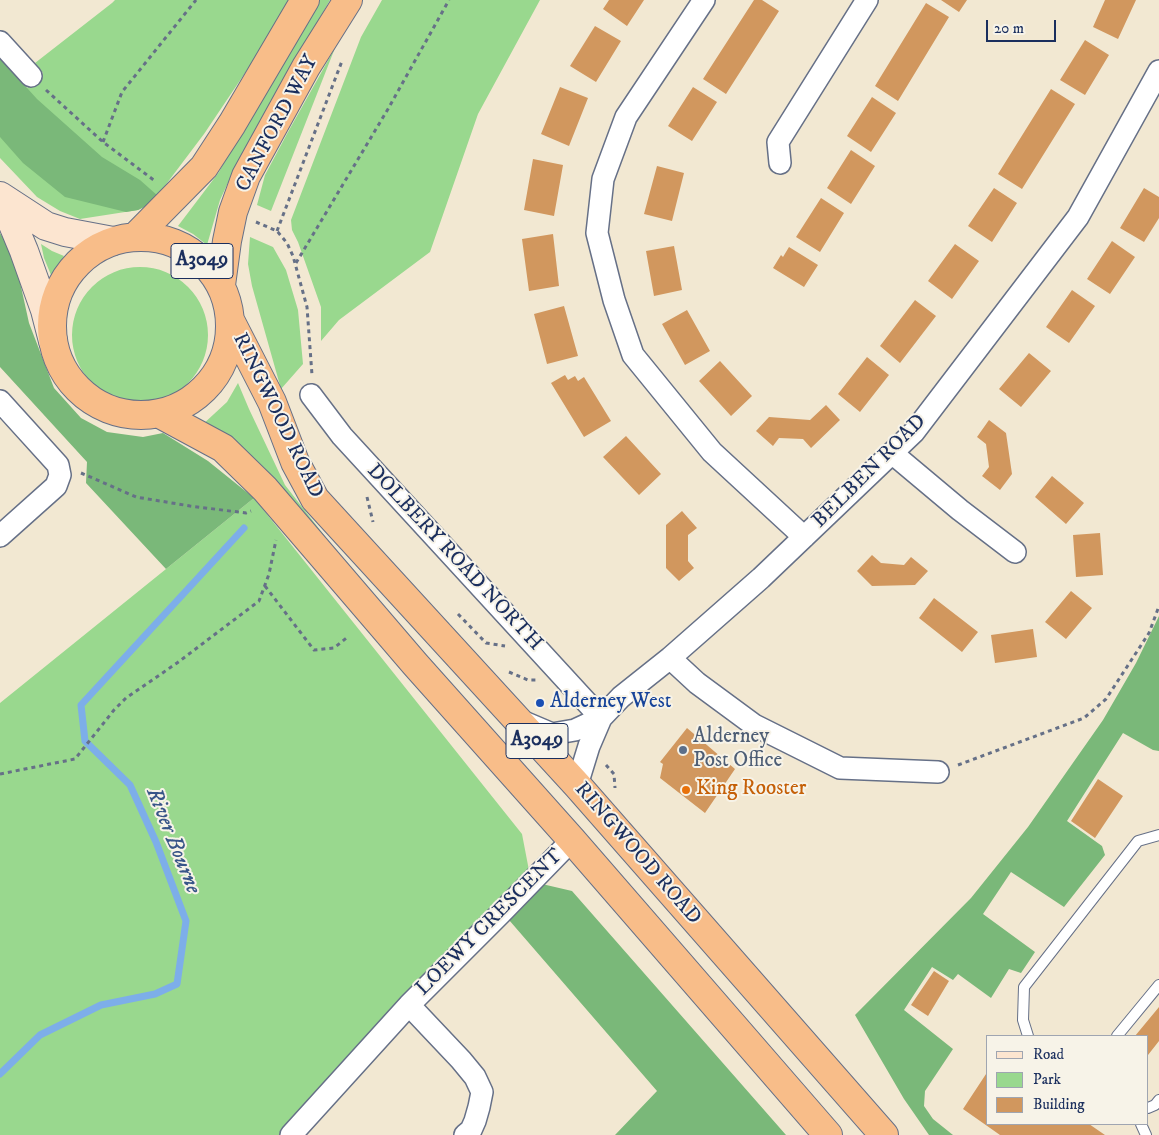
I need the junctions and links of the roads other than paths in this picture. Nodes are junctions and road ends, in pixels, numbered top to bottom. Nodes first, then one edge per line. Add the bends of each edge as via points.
1 (305, 0) edge
2 (348, 0) edge
3 (704, 0) edge
4 (868, 0) edge
5 (0, 42) edge
6 (1159, 71) edge
7 (31, 76) road end
8 (780, 163) dead end
9 (1, 197) edge
10 (124, 238) junction
11 (221, 284) junction
12 (231, 322) junction
13 (52, 352) junction
14 (311, 395) road end
15 (0, 401) edge
16 (154, 420) junction
17 (892, 453) junction
18 (0, 536) edge
19 (804, 537) junction
20 (1015, 552) dead end
21 (670, 658) junction
22 (600, 718) junction
23 (516, 719) junction
24 (938, 772) road end
25 (577, 785) junction
26 (1159, 835) edge
27 (572, 840) junction
28 (1159, 985) edge
29 (409, 1005) junction
30 (1028, 1035) edge
31 (1118, 1035) edge
32 (1159, 1100) edge
33 (1149, 1108) edge
34 (290, 1135) edge
35 (465, 1135) edge
36 (828, 1135) edge
37 (884, 1135) edge

1 - 10 highway, CANFORD WAY / A3049 via 204,167
2 - 11 highway, CANFORD WAY / A3049 via 306,67 246,176 233,212
3 - 19 street via 626,117 603,179 597,232 614,300 633,355 712,452
4 - 8 street via 778,142
5 - 7 street
6 - 17 street, BELBEN ROAD via 1078,217 914,432
9 - 10 main road via 46,226 65,232
9 - 13 main road via 45,310
10 - 11 highway, A3049 via 170,241 200,258
10 - 13 highway, A3049 via 85,256 64,280 53,310
11 - 12 highway, A3049
12 - 16 highway, A3049 via 227,353 212,381 189,402
12 - 23 highway, RINGWOOD ROAD / A3049 via 272,402 295,462 315,499
13 - 16 highway, A3049 via 80,392 104,408
14 - 22 street, DOLBERY ROAD NORTH via 342,436
15 - 18 street via 58,465 60,475 56,486
16 - 27 highway, RINGWOOD ROAD / A3049 via 223,448 266,489 415,664
17 - 19 street, BELBEN ROAD
17 - 20 street
19 - 21 street, BELBEN ROAD
21 - 22 street, BELBEN ROAD
21 - 24 street via 754,725 840,768
22 - 23 street via 575,730 552,734
22 - 25 street, BELBEN ROAD
23 - 25 highway, RINGWOOD ROAD / A3049
25 - 37 highway, RINGWOOD ROAD / A3049
26 - 30 lane via 1138,841 1024,987 1023,1020
27 - 29 street, LOEWY CRESCENT
27 - 36 highway, RINGWOOD ROAD / A3049
28 - 31 lane
29 - 34 street, LOEWY CRESCENT
29 - 35 street, LOEWY CRESCENT via 461,1060 482,1092 476,1121
32 - 33 lane

